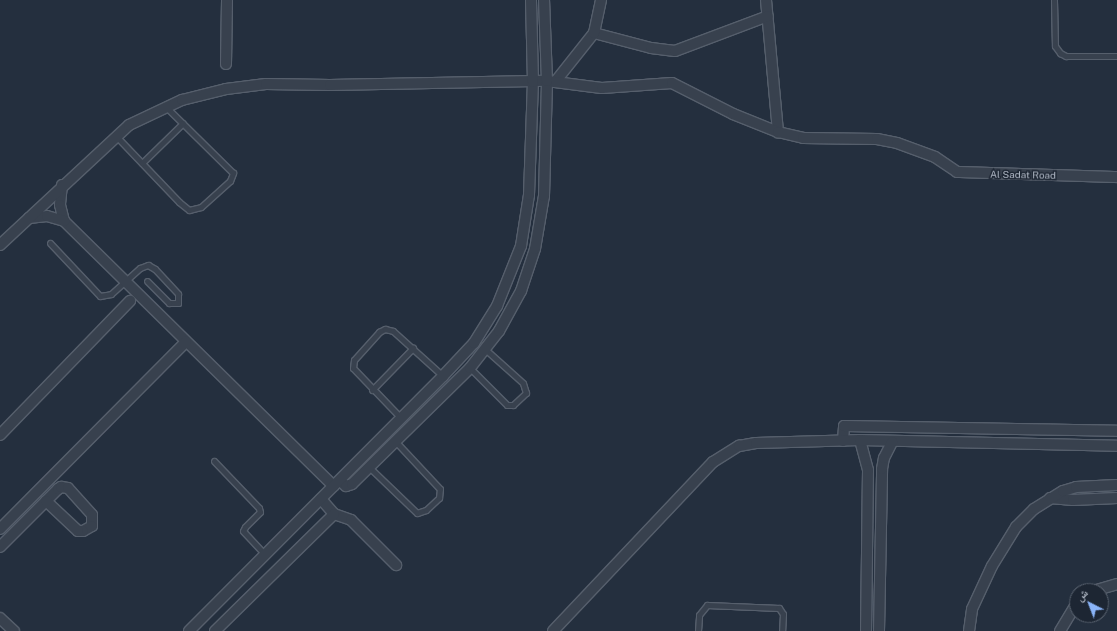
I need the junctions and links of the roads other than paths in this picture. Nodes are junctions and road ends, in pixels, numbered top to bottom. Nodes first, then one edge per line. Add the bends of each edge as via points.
1 (227, 0) edge
2 (531, 0) edge
3 (544, 0) edge
4 (601, 0) edge
5 (766, 0) edge
6 (1054, 0) edge
7 (768, 16) junction
8 (594, 33) junction
9 (1117, 56) edge
10 (226, 64) dead end
11 (551, 81) junction
12 (533, 82) junction
13 (165, 106) junction
14 (183, 123) junction
15 (778, 132) junction
16 (115, 135) junction
17 (142, 163) junction
18 (1117, 177) edge
19 (62, 186) junction
20 (29, 218) junction
21 (64, 221) junction
22 (50, 243) dead end
23 (0, 245) edge
24 (126, 281) junction
25 (147, 281) dead end
26 (130, 302) dead end
27 (186, 342) junction
28 (413, 348) junction
29 (486, 350) junction
30 (470, 368) junction
31 (443, 376) junction
32 (372, 390) junction
33 (402, 418) junction
34 (1117, 432) edge
35 (0, 435) edge
36 (860, 440) junction
37 (843, 441) junction
38 (396, 442) junction
39 (892, 442) junction
40 (1117, 446) edge
41 (214, 461) dead end
42 (370, 468) junction
43 (882, 469) junction
44 (868, 470) junction
45 (337, 484) junction
46 (1117, 485) edge
47 (1050, 498) junction
48 (1117, 498) edge
49 (321, 500) junction
50 (46, 501) junction
51 (334, 514) junction
52 (0, 529) edge
53 (0, 547) edge
54 (265, 555) junction
55 (396, 565) dead end
56 (1069, 616) edge
57 (0, 618) edge
58 (14, 631) edge
59 (189, 631) edge
60 (215, 631) edge
61 (553, 631) edge
62 (698, 631) edge
63 (782, 631) edge
64 (866, 631) edge
65 (879, 631) edge
66 (969, 631) edge
67 (1060, 631) edge

1 - 10 street
2 - 12 street
3 - 11 street
4 - 8 street
5 - 7 street
6 - 9 lane via 1055,46 1060,53 1070,57
7 - 8 street via 675,51 651,48
7 - 15 street
8 - 11 street
11 - 12 street
11 - 15 street via 602,88 672,83 733,114
11 - 29 street via 544,196 535,249 515,302
12 - 13 street via 266,84 226,89
12 - 31 street via 529,195 521,246 507,284 487,324 474,343
13 - 14 lane
13 - 16 street
14 - 17 lane
14 - 17 lane via 233,173 230,181 217,194 201,207 189,210
15 - 18 street, Al Sadat Road via 804,138 877,139 935,157 949,169 966,174
16 - 17 lane
16 - 19 street
19 - 20 street
19 - 21 street via 60,205
20 - 21 street via 47,216
20 - 23 street
21 - 24 street
22 - 24 lane via 100,296 111,294
24 - 25 lane via 140,268 151,266 178,294 178,303 169,303
24 - 27 street
26 - 35 street
27 - 45 street
27 - 52 street
28 - 31 lane
28 - 32 lane
28 - 32 lane via 393,331 385,329 379,332 352,364 354,372
29 - 30 street
29 - 30 lane via 523,383 526,393 513,405 507,405
30 - 38 street
31 - 33 street
32 - 33 lane
33 - 45 street
34 - 37 street via 844,426
36 - 37 street
36 - 39 street
36 - 44 street
37 - 61 street via 756,443 739,446 722,455
38 - 42 street
38 - 42 lane via 440,488 441,495 435,502 418,513
39 - 40 street
39 - 43 street
41 - 54 lane via 259,508 260,512 243,531
42 - 45 street via 350,486
43 - 44 street
43 - 65 street
44 - 64 street
45 - 49 street
46 - 47 street via 1076,487
47 - 48 street
47 - 66 street via 1034,508 1016,527 1004,545 972,608
49 - 51 street
49 - 54 street
50 - 50 street via 58,489 68,488 92,515 92,526 83,532 78,531
50 - 53 street
51 - 55 street via 348,518
51 - 60 street
54 - 59 street
56 - 67 street
57 - 58 street
62 - 63 lane via 698,615 707,606 779,608 783,614

